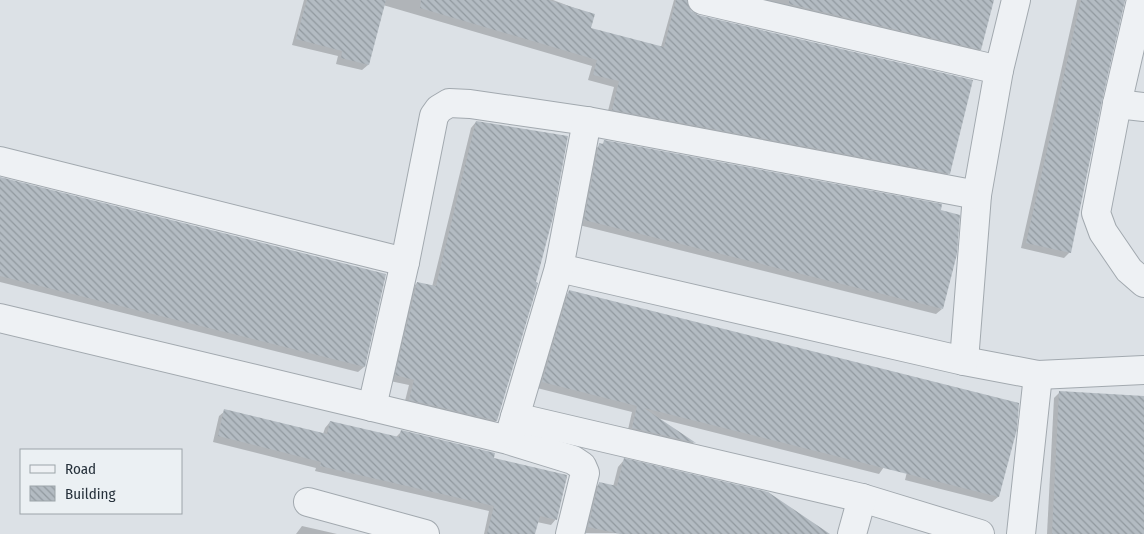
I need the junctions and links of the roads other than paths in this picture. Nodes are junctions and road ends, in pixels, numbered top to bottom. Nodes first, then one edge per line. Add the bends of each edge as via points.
1 (702, 0) edge
2 (1016, 0) edge
3 (1141, 0) edge
4 (999, 70) junction
5 (1117, 104) junction
6 (1144, 107) edge
7 (587, 121) junction
8 (0, 161) edge
9 (977, 195) junction
10 (405, 262) junction
11 (559, 268) junction
12 (1144, 283) edge
13 (0, 318) edge
14 (964, 360) junction
15 (1144, 370) edge
16 (1038, 375) junction
17 (372, 407) junction
18 (512, 429) junction
19 (862, 498) junction
20 (308, 502) dead end
21 (425, 534) edge
22 (570, 534) edge
23 (852, 534) edge
24 (980, 534) edge
25 (1021, 534) edge

1 - 4 street
2 - 4 street
3 - 5 street
4 - 9 street
5 - 6 street
5 - 12 street via 1096,213 1104,232 1129,270
7 - 9 street
7 - 10 street via 457,102 439,109 434,116
7 - 11 street
8 - 10 street
9 - 14 street
10 - 17 street
11 - 14 street
11 - 18 street
13 - 17 street
14 - 16 street
15 - 16 street
16 - 25 street
17 - 18 street
18 - 19 street
18 - 22 street via 582,466 584,479
19 - 23 street
19 - 24 street
20 - 21 street

